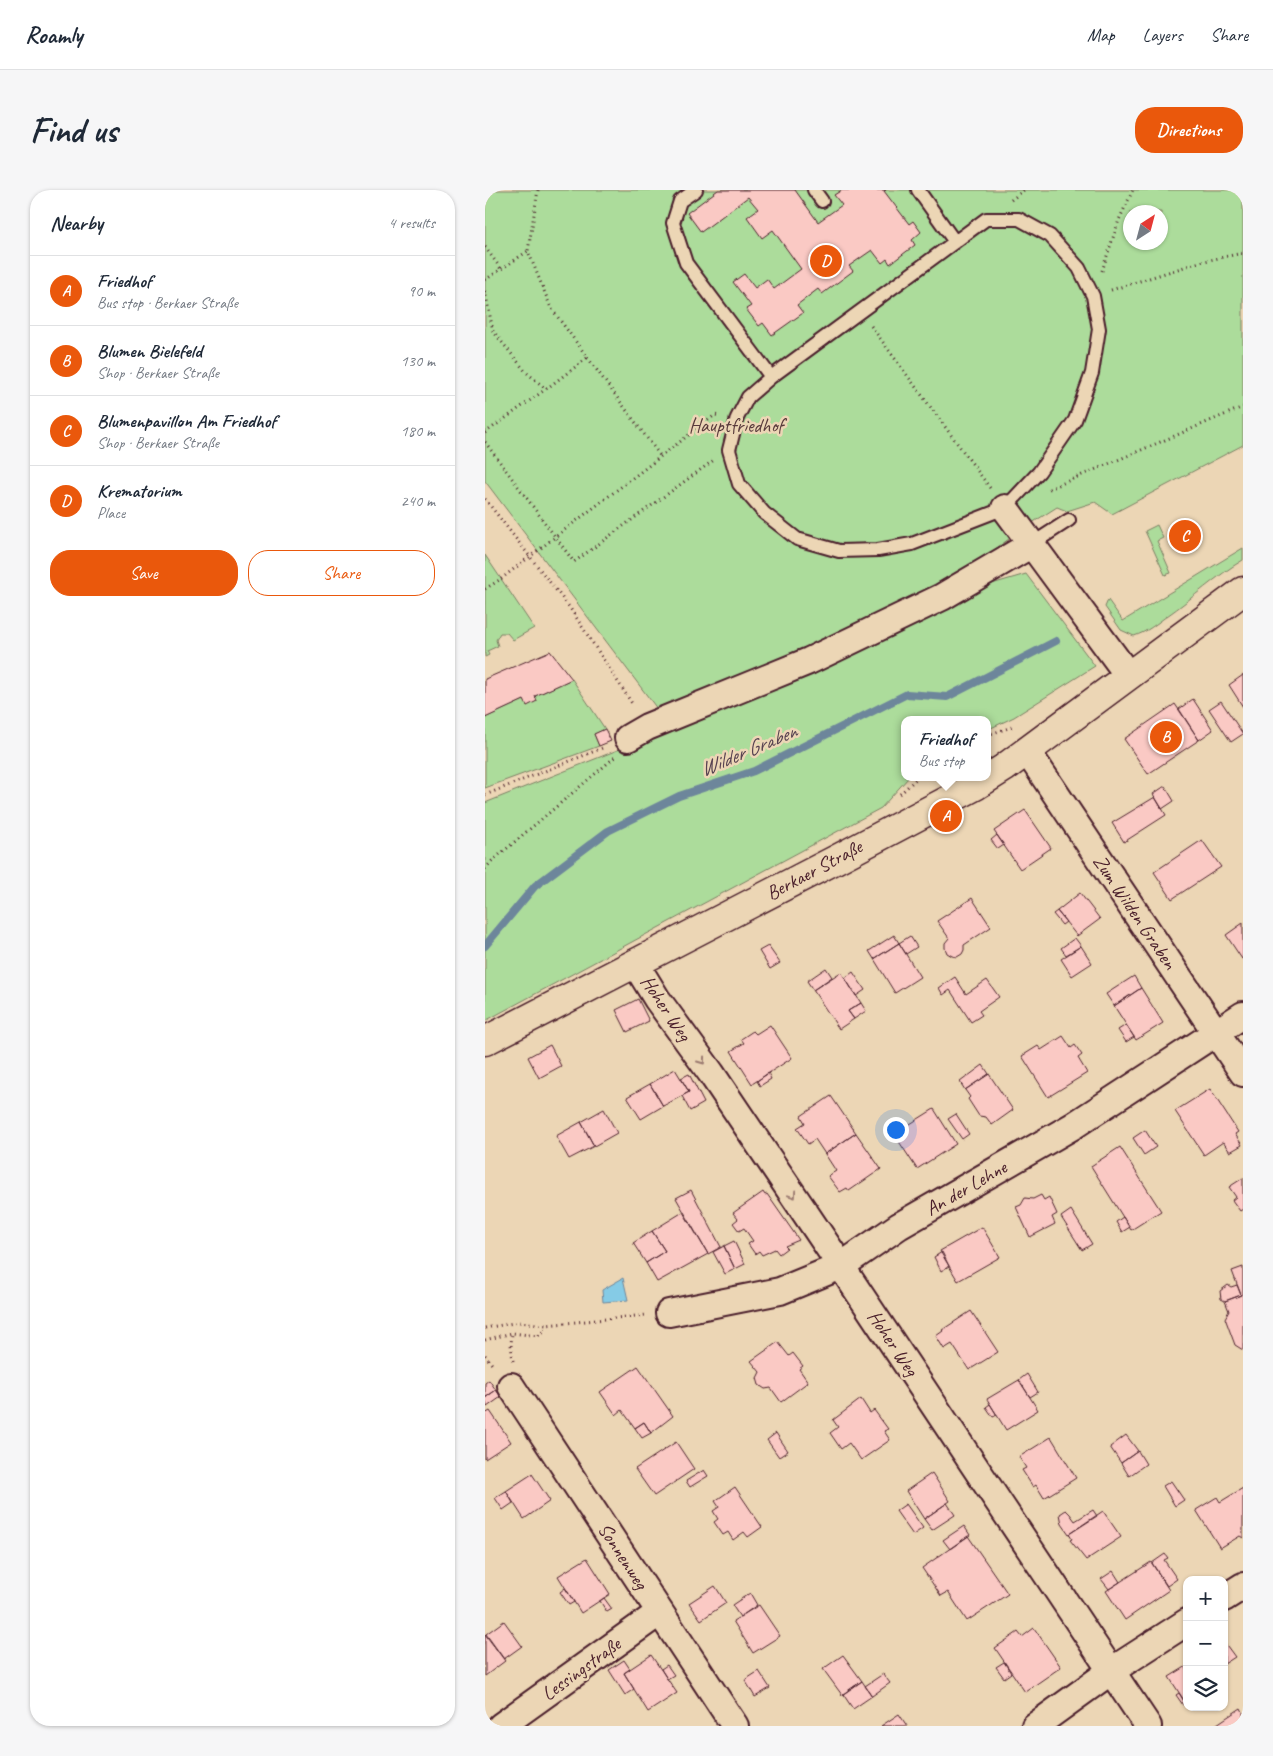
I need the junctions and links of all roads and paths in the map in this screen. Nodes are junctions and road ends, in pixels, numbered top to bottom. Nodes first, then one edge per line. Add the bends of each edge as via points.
1 (538, 190) edge
2 (696, 190) edge
3 (814, 190) edge
4 (918, 190) edge
5 (1133, 190) edge
6 (822, 201) dead end
7 (955, 242) junction
8 (485, 247) edge
9 (528, 251) junction
10 (1243, 253) edge
11 (501, 269) junction
12 (485, 280) edge
13 (485, 291) edge
14 (1093, 296) junction
15 (869, 324) dead end
16 (587, 358) junction
17 (771, 378) junction
18 (546, 389) junction
19 (1243, 407) edge
20 (737, 418) junction
21 (485, 433) edge
22 (485, 442) edge
23 (729, 450) junction
24 (661, 457) junction
25 (1041, 493) dead end
26 (485, 498) edge
27 (1005, 508) junction
28 (1069, 520) dead end
29 (554, 537) junction
30 (1032, 544) junction
31 (485, 589) edge
32 (1243, 591) edge
33 (1128, 675) junction
34 (638, 733) junction
35 (1027, 751) junction
36 (991, 776) edge
37 (982, 781) edge
38 (485, 795) edge
39 (485, 869) edge
40 (635, 963) junction
41 (1243, 1016) edge
42 (1217, 1033) junction
43 (485, 1041) edge
44 (1243, 1072) edge
45 (841, 1266) junction
46 (669, 1313) joint
47 (546, 1325) junction
48 (485, 1328) edge
49 (512, 1332) junction
50 (485, 1340) edge
51 (485, 1355) edge
52 (512, 1357) dead end
53 (488, 1359) dead end
54 (511, 1386) dead end
55 (1243, 1586) edge
56 (1228, 1595) edge
57 (660, 1612) junction
58 (1183, 1625) edge
59 (1111, 1671) junction
60 (501, 1726) edge
61 (735, 1726) edge
62 (1035, 1726) edge
63 (1148, 1726) edge

1 - 9 path
2 - 17 lane via 680,201 673,223 685,263
3 - 6 lane
4 - 7 lane
5 - 14 path via 1119,220
7 - 14 lane via 986,219 1019,219 1050,236 1079,268
7 - 17 lane
8 - 11 path
9 - 11 path
9 - 16 path via 551,308
10 - 14 path via 1200,262
11 - 12 path
13 - 18 path via 493,331 526,372
14 - 27 lane via 1099,329 1092,372 1075,420 1039,472
15 - 27 path
16 - 18 path
16 - 24 path
17 - 20 lane via 748,397
18 - 21 path
19 - 25 path
20 - 23 lane
20 - 24 path via 715,415
22 - 29 path
23 - 27 lane via 739,484 764,513 797,539 839,551 877,550 912,544
23 - 29 path via 574,562
24 - 29 path
26 - 34 path via 570,608
27 - 30 street
28 - 30 lane
29 - 31 path, bridge
30 - 33 street via 1084,604
30 - 34 street via 942,597 817,656
32 - 33 main road, Berkaer Straße
33 - 35 main road, Berkaer Straße
34 - 38 path
34 - 39 path via 630,745
35 - 36 main road, Berkaer Straße
35 - 42 street, Zum Wilden Graben
37 - 40 main road, Berkaer Straße
40 - 43 main road, Berkaer Straße
40 -> 45 street, Hoher Weg
41 - 42 street, An der Lehne
42 - 44 street, Zum Wilden Graben
42 - 45 street, An der Lehne via 1073,1126 899,1226
45 - 46 street, An der Lehne via 780,1291
45 - 59 street, Hoher Weg
46 - 47 path
47 - 48 path via 519,1322
47 - 49 path via 538,1336
49 - 50 path
49 - 52 path
51 - 53 path
54 - 57 street, Sonnenweg
55 - 56 street
57 - 60 street, Lessingstraße
57 - 61 street, Sonnenweg
58 - 59 street
59 - 62 street
59 - 63 street, Hoher Weg

